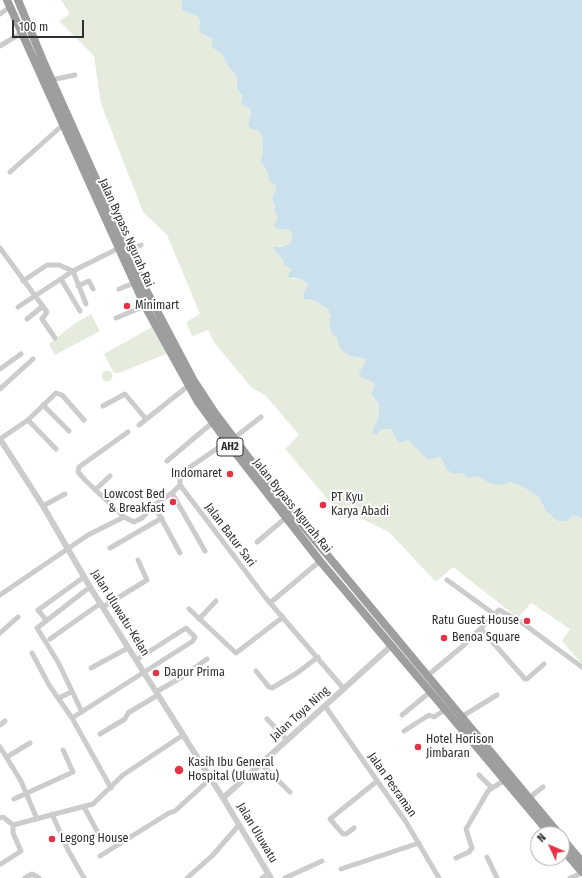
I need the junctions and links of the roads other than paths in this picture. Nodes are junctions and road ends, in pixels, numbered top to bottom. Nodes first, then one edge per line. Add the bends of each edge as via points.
1 (18, 0) edge
2 (8, 4) edge
3 (0, 14) edge
4 (21, 33) junction
5 (0, 46) edge
6 (41, 64) junction
7 (75, 75) dead end
8 (51, 80) junction
9 (64, 124) junction
10 (10, 172) dead end
11 (142, 245) dead end
12 (0, 248) edge
13 (124, 249) junction
14 (73, 271) junction
15 (61, 279) junction
16 (23, 281) junction
17 (134, 283) junction
18 (78, 286) junction
19 (119, 288) dead end
20 (93, 289) dead end
21 (35, 295) junction
22 (86, 304) dead end
23 (44, 306) junction
24 (145, 306) junction
25 (18, 307) dead end
26 (80, 311) dead end
27 (116, 318) dead end
28 (27, 320) dead end
29 (55, 338) dead end
30 (21, 354) dead end
31 (33, 359) dead end
32 (0, 369) edge
33 (188, 386) junction
34 (0, 389) edge
35 (43, 405) junction
36 (103, 406) dead end
37 (261, 417) dead end
38 (146, 419) junction
39 (28, 420) junction
40 (84, 420) dead end
41 (212, 422) junction
42 (139, 425) dead end
43 (69, 431) dead end
44 (128, 432) dead end
45 (0, 439) edge
46 (230, 440) junction
47 (56, 449) dead end
48 (167, 462) dead end
49 (110, 476) dead end
50 (180, 485) junction
51 (95, 490) junction
52 (172, 493) junction
53 (65, 494) dead end
54 (154, 505) junction
55 (43, 506) junction
56 (124, 516) junction
57 (162, 518) junction
58 (287, 519) junction
59 (257, 542) dead end
60 (110, 548) dead end
61 (68, 549) junction
62 (205, 551) dead end
63 (180, 553) dead end
64 (138, 560) dead end
65 (320, 561) junction
66 (84, 577) junction
67 (447, 580) dead end
68 (90, 587) junction
69 (0, 595) edge
70 (216, 602) dead end
71 (270, 603) junction
72 (102, 605) junction
73 (189, 609) dead end
74 (494, 614) junction
75 (18, 617) dead end
76 (283, 617) junction
77 (199, 619) junction
78 (46, 620) junction
79 (481, 629) junction
80 (0, 633) edge
81 (50, 639) dead end
82 (395, 643) junction
83 (128, 648) junction
84 (32, 653) dead end
85 (318, 657) junction
86 (207, 659) dead end
87 (136, 660) junction
88 (544, 664) dead end
89 (582, 667) edge
90 (91, 668) dead end
91 (256, 671) dead end
92 (144, 672) junction
93 (427, 676) junction
94 (344, 689) junction
95 (71, 692) junction
96 (430, 692) junction
97 (157, 694) junction
98 (497, 695) dead end
99 (59, 698) junction
100 (325, 706) junction
101 (445, 710) junction
102 (82, 712) junction
103 (402, 715) dead end
104 (461, 717) junction
105 (72, 718) junction
106 (267, 719) dead end
107 (5, 721) dead end
108 (0, 725) edge
109 (404, 731) dead end
110 (100, 734) dead end
111 (183, 736) junction
112 (287, 740) junction
113 (30, 743) dead end
114 (0, 747) edge
115 (63, 750) dead end
116 (7, 757) junction
117 (261, 764) junction
118 (479, 775) dead end
119 (210, 779) junction
120 (505, 780) junction
121 (376, 782) junction
122 (543, 787) dead end
123 (111, 788) junction
124 (492, 788) junction
125 (290, 792) dead end
126 (27, 793) junction
127 (224, 798) junction
128 (529, 798) junction
129 (14, 799) dead end
130 (84, 807) junction
131 (52, 814) junction
132 (0, 818) edge
133 (37, 819) junction
134 (13, 825) junction
135 (239, 825) junction
136 (547, 826) edge
137 (549, 826) edge
138 (354, 828) dead end
139 (102, 840) dead end
140 (419, 843) junction
141 (570, 850) edge
142 (570, 854) edge
143 (100, 856) dead end
144 (487, 857) dead end
145 (456, 858) dead end
146 (322, 861) dead end
147 (582, 862) edge
148 (1, 864) dead end
149 (341, 869) dead end
150 (582, 873) edge
151 (270, 876) edge
152 (25, 878) edge
153 (39, 878) edge
154 (84, 878) edge
155 (187, 878) edge
156 (262, 878) edge
157 (285, 878) edge
158 (440, 878) edge
159 (496, 878) edge
160 (570, 878) edge

1 - 6 highway, Jalan Bypass Ngurah Rai / AH2
2 - 3 street
2 - 4 highway, Jalan Bypass Ngurah Rai / AH2
4 - 5 street
4 - 6 highway, Jalan Bypass Ngurah Rai / AH2
6 - 8 highway, Jalan Bypass Ngurah Rai / AH2
6 - 9 highway, Jalan Bypass Ngurah Rai / AH2
7 - 8 street
8 - 13 highway, Jalan Bypass Ngurah Rai / AH2
9 - 10 street
9 - 13 highway, Jalan Bypass Ngurah Rai / AH2
11 - 13 street
12 - 16 street
13 - 14 street
13 - 17 highway, Jalan Bypass Ngurah Rai / AH2
13 - 46 highway, Jalan Bypass Ngurah Rai / AH2 via 194,381
14 - 15 street
14 - 16 street via 49,264
14 - 18 street
15 - 21 street
15 - 26 street
16 - 21 street
17 - 19 street
17 - 24 highway, Jalan Bypass Ngurah Rai / AH2
18 - 20 street via 89,281
18 - 22 street
21 - 23 street
21 - 25 street
23 - 28 street
23 - 29 street via 48,313 42,320
24 - 27 street
24 - 33 highway, Jalan Bypass Ngurah Rai / AH2
30 - 32 street
31 - 34 street
33 - 38 street
33 - 41 highway, Jalan Bypass Ngurah Rai / AH2
35 - 39 street
35 - 40 street via 53,394 59,393
35 - 43 street
36 - 38 street via 125,394
37 - 46 street
38 - 42 street
39 - 45 street
39 - 47 street
41 - 46 highway, Jalan Bypass Ngurah Rai / AH2
41 - 48 street
44 - 51 street via 78,468 78,472
45 - 55 street, Jalan Uluwatu-Kelan
46 - 50 street via 184,471
46 - 58 highway, Jalan Bypass Ngurah Rai / AH2
46 - 82 highway, Jalan Bypass Ngurah Rai / AH2 via 275,492
49 - 51 street
50 - 52 street
50 - 71 street, Jalan Batur Sari
51 - 56 street
52 - 54 street
52 - 62 street
53 - 55 street
54 - 56 street via 138,521 132,521
54 - 57 street
55 - 61 street, Jalan Uluwatu-Kelan
56 - 61 street
57 - 60 street
57 - 63 street
58 - 59 street
58 - 65 highway, Jalan Bypass Ngurah Rai / AH2
61 - 66 street, Jalan Uluwatu-Kelan
61 - 69 street
64 - 72 street via 146,581
65 - 71 street
65 - 82 highway, Jalan Bypass Ngurah Rai / AH2
66 - 68 street, Jalan Uluwatu-Kelan
66 - 78 street via 38,610
67 - 74 street
68 - 72 street, Jalan Uluwatu-Kelan
68 - 78 street
70 - 77 street
71 - 76 street, Jalan Batur Sari
72 - 81 street
72 - 83 street, Jalan Uluwatu-Kelan
73 - 77 street
74 - 79 street
74 - 89 street via 500,610 506,612
75 - 80 street
76 - 77 street via 236,653
76 - 85 street, Jalan Batur Sari
78 - 95 street via 37,629 58,662
79 - 88 street via 525,679
79 - 93 street
82 - 93 highway, Jalan Bypass Ngurah Rai / AH2
82 - 94 street, Jalan Toya Ning
82 - 96 highway, Jalan Bypass Ngurah Rai / AH2
83 - 87 street, Jalan Uluwatu-Kelan
83 - 90 street
84 - 99 street via 47,682
85 - 91 street via 272,688
85 - 94 street, Jalan Batur Sari
86 - 97 street
87 - 92 street, Jalan Uluwatu-Kelan
87 - 92 street via 186,628 195,637 193,642
92 - 97 street, Jalan Uluwatu-Kelan
92 - 102 street
93 - 104 highway, Jalan Bypass Ngurah Rai / AH2
94 - 100 street, Jalan Toya Ning
95 - 99 street
95 - 102 street
96 - 101 highway, Jalan Bypass Ngurah Rai / AH2
96 - 103 street
97 - 110 street via 128,713 127,718
97 - 111 street, Jalan Uluwatu-Kelan
98 - 104 street
99 - 105 street
100 - 112 street, Jalan Toya Ning
100 - 121 street, Jalan Pesraman
101 - 109 street via 434,717 429,715
101 - 120 highway, Jalan Bypass Ngurah Rai / AH2
102 - 105 street
104 - 128 highway, Jalan Bypass Ngurah Rai / AH2
105 - 123 street
106 - 112 street
107 - 108 street
111 - 119 street, Jalan Uluwatu-Kelan
111 - 123 street via 128,772
112 - 117 street, Jalan Toya Ning
113 - 116 street
114 - 116 street
115 - 126 street via 73,772
116 - 126 street
117 - 125 street
117 - 127 street, Jalan Toya Ning
118 - 124 street
119 - 127 street, Jalan Uluwatu-Kelan
119 - 143 street via 175,811
120 - 124 street
120 - 136 highway, Jalan Bypass Ngurah Rai / AH2
121 - 138 street via 330,819 343,834
121 - 140 street, Jalan Pesraman
122 - 128 street
123 - 130 street via 97,801
124 - 145 street via 466,829 472,848
126 - 129 street
126 - 133 street
127 - 135 street, Jalan Uluwatu
128 - 137 highway, Jalan Bypass Ngurah Rai / AH2
130 - 131 street
130 - 139 street
131 - 133 street
131 - 154 street
132 - 134 street via 3,817
133 - 134 street
134 - 148 street via 13,833 20,852
135 - 151 street, Jalan Uluwatu
135 - 155 street via 213,856
140 - 149 street
140 - 158 street, Jalan Pesraman
141 - 147 highway
142 - 150 highway
144 - 159 street
146 - 157 street
150 - 160 street
151 - 156 street
152 - 153 street via 32,874

